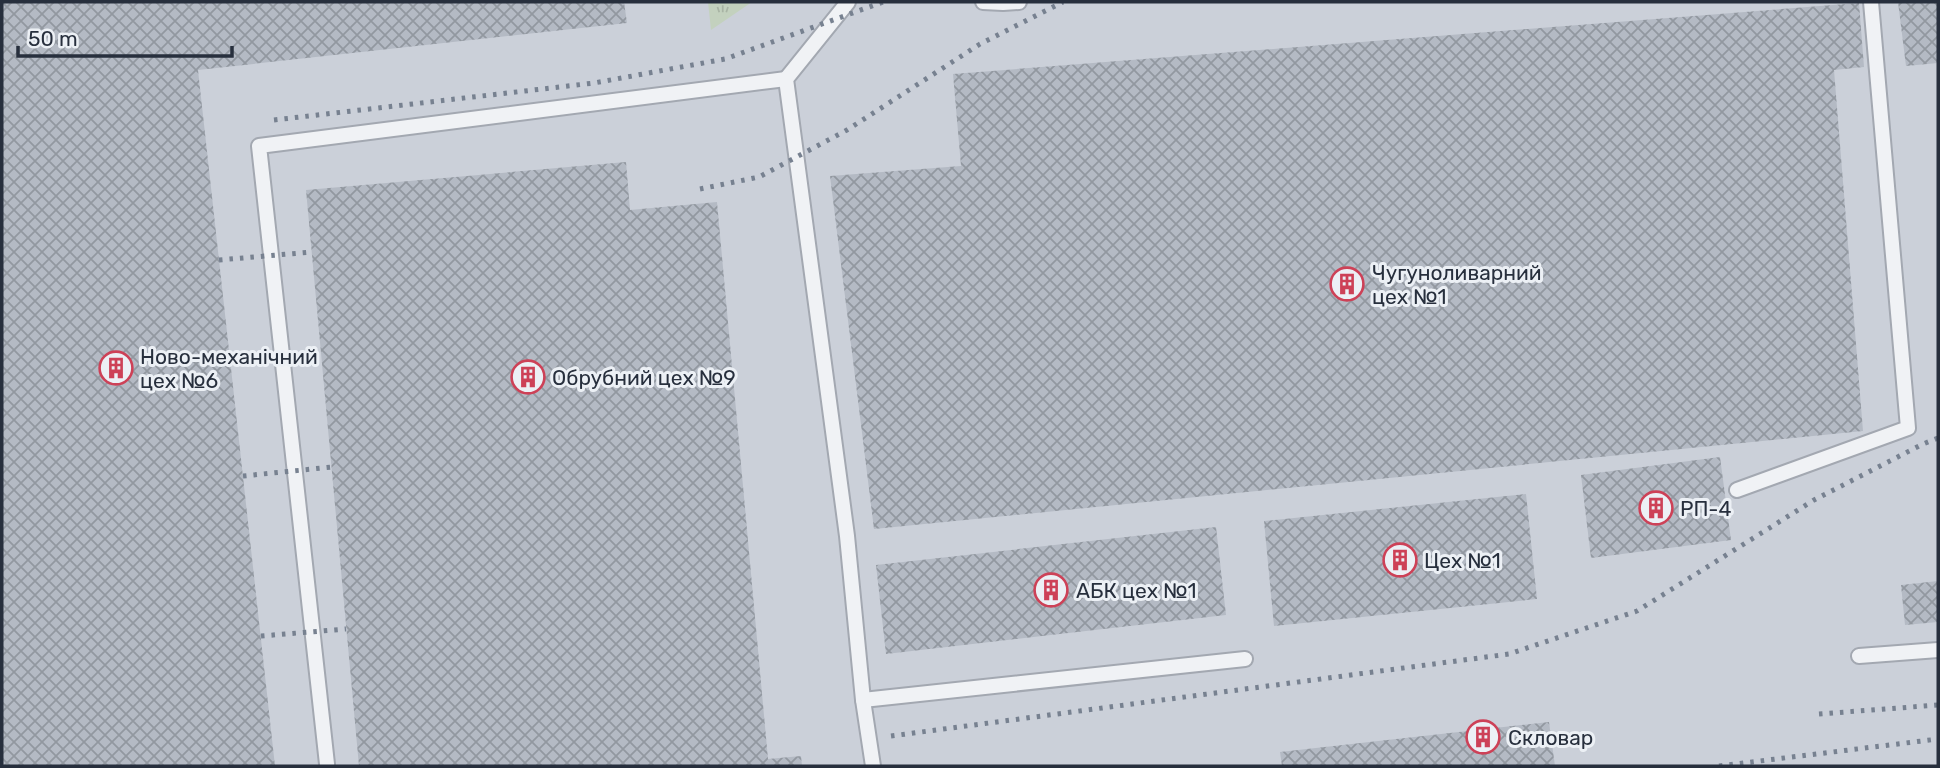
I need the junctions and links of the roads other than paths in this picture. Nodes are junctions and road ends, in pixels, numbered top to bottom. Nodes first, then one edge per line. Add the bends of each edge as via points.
1 (848, 2) edge
2 (983, 2) edge
3 (1019, 2) edge
4 (1871, 2) edge
5 (786, 79) junction
6 (1737, 490) dead end
7 (1938, 650) edge
8 (1859, 656) dead end
9 (1245, 659) dead end
10 (863, 700) junction
11 (327, 764) dead end
12 (873, 766) edge

1 - 5 lane
2 - 3 lane
4 - 6 lane via 1908,428
5 - 10 lane via 847,536
5 - 11 lane via 259,146
7 - 8 lane
9 - 10 lane
10 - 12 lane

